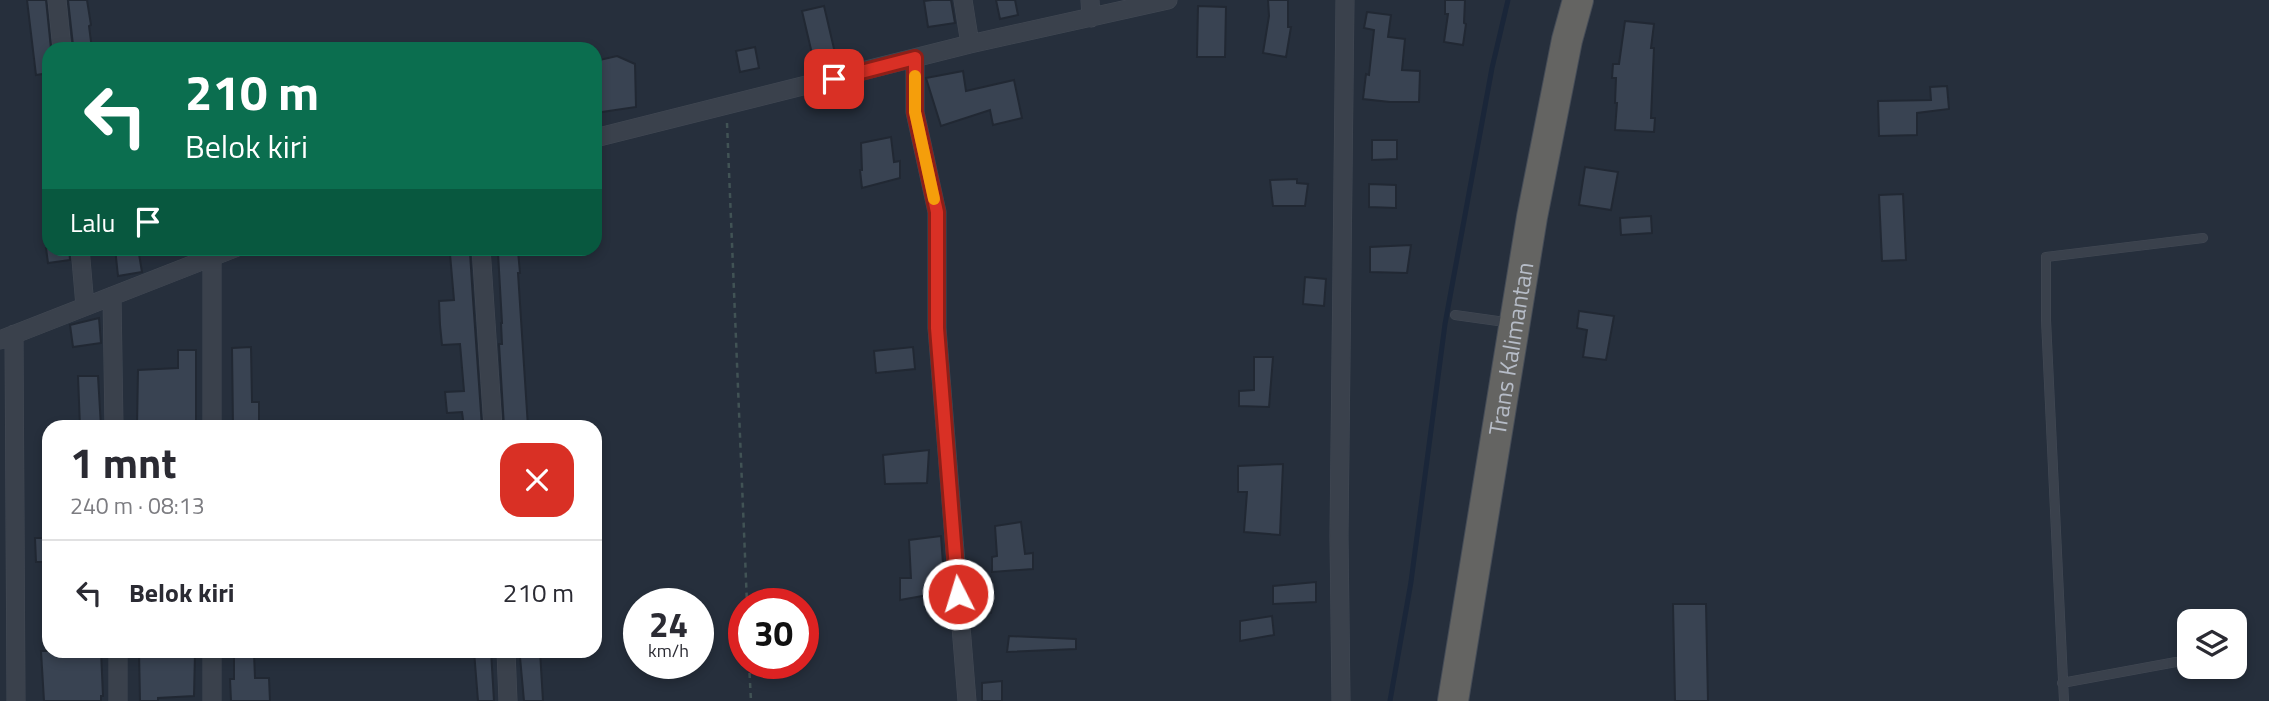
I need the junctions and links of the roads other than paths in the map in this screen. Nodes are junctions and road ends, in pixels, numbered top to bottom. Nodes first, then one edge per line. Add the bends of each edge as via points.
1 (57, 0) edge
2 (963, 0) edge
3 (1168, 0) edge
4 (1345, 0) edge
5 (1578, 0) edge
6 (1091, 9) edge
7 (61, 42) edge
8 (970, 44) junction
9 (915, 58) junction
10 (602, 136) edge
11 (2203, 238) dead end
12 (80, 256) edge
13 (482, 256) edge
14 (212, 257) joint
15 (112, 296) junction
16 (85, 306) junction
17 (1455, 315) dead end
18 (1515, 323) junction
19 (7, 337) edge
20 (114, 420) edge
21 (212, 420) edge
22 (498, 420) edge
23 (118, 658) edge
24 (212, 658) edge
25 (506, 658) edge
26 (2176, 662) dead end
27 (2062, 683) junction
28 (16, 701) edge
29 (118, 701) edge
30 (212, 701) edge
31 (508, 701) edge
32 (967, 701) edge
33 (1341, 701) edge
34 (1452, 701) edge
35 (2064, 701) edge

1 - 7 street
2 - 8 street
3 - 6 street
4 - 33 street
5 - 18 highway, Trans Kalimantan via 1549,122
6 - 8 street
8 - 9 street
9 - 10 street
9 - 32 street via 915,112 937,212 937,328
11 - 27 lane via 2046,257
12 - 16 street
13 - 22 street
14 - 15 street
14 - 21 street
15 - 16 street
15 - 20 street
16 - 19 street
17 - 18 lane
18 - 34 highway, Trans Kalimantan
19 - 28 street
23 - 29 street
24 - 30 street
25 - 31 street
26 - 27 lane
27 - 35 lane

